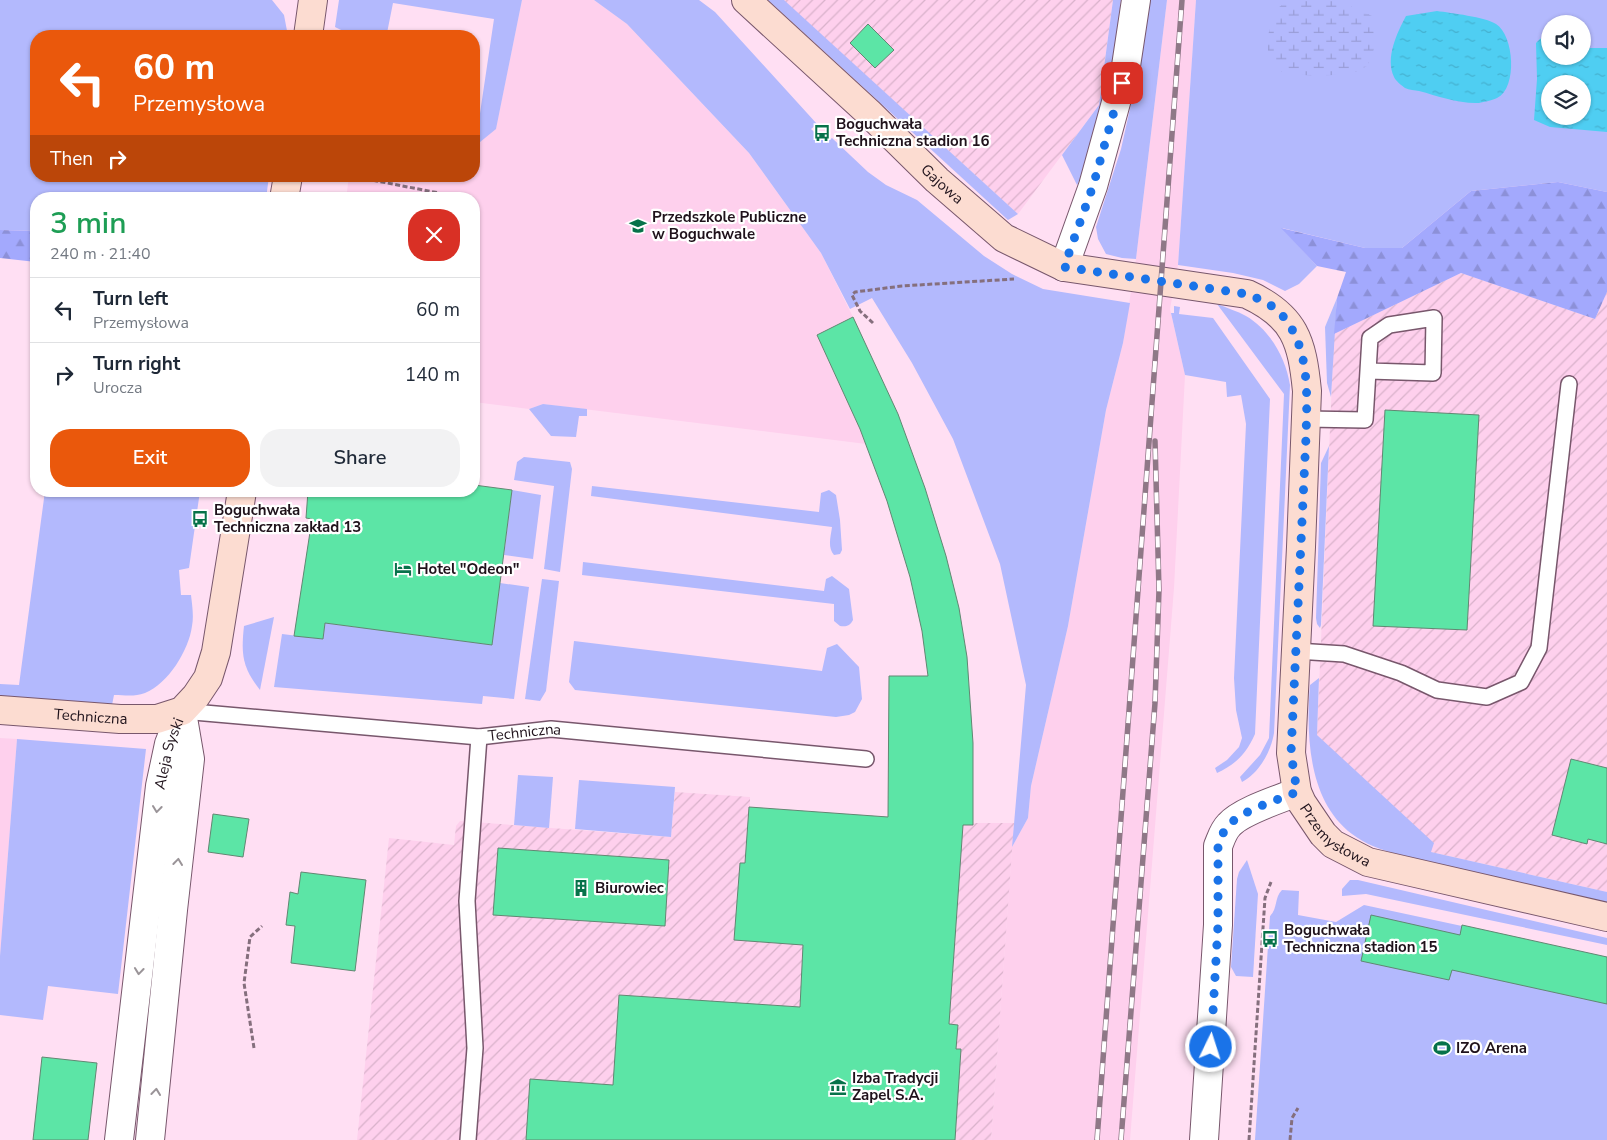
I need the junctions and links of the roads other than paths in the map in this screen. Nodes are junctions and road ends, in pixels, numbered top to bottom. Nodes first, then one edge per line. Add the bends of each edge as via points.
1 (313, 0) edge
2 (746, 0) edge
3 (1136, 0) edge
4 (309, 30) edge
5 (1064, 267) junction
6 (1369, 371) junction
7 (1569, 384) dead end
8 (1306, 418) junction
9 (241, 497) edge
10 (1296, 651) junction
11 (0, 710) edge
12 (182, 711) junction
13 (479, 737) junction
14 (866, 759) dead end
15 (1297, 792) junction
16 (146, 907) junction
17 (173, 910) junction
18 (1607, 917) edge
19 (132, 1039) junction
20 (161, 1041) junction
21 (119, 1140) edge
22 (150, 1140) edge
23 (468, 1140) edge
24 (1204, 1140) edge

1 - 4 street
2 - 5 street, Gajowa via 937,180 1004,238
3 - 5 street via 1124,75 1093,186
5 - 8 street, Przemysłowa via 1247,294 1266,302 1280,313 1297,340 1304,366
6 - 6 lane via 1370,338 1389,326 1434,318 1433,373
6 - 8 lane via 1365,420
7 - 10 lane via 1539,648 1521,682 1487,697 1437,690 1344,654
8 - 10 street, Przemysłowa
9 - 12 street via 216,652 208,678
10 - 15 street, Przemysłowa via 1291,753
11 - 12 street, Techniczna via 120,719 157,719
12 - 13 lane, Techniczna
12 -> 16 street, Aleja Syski via 169,744 160,786
17 -> 12 street, Aleja Syski via 190,759
13 - 14 lane, Techniczna via 552,729
13 - 23 lane via 467,901 474,1048
15 - 18 street, Przemysłowa via 1322,834 1332,844 1368,862
15 - 24 street via 1229,824 1218,846 1218,925
16 - 17 street
16 -> 19 street, Aleja Syski
17 - 20 street, Aleja Syski
19 - 20 street
19 - 21 street, Aleja Syski
22 -> 20 street, Aleja Syski

